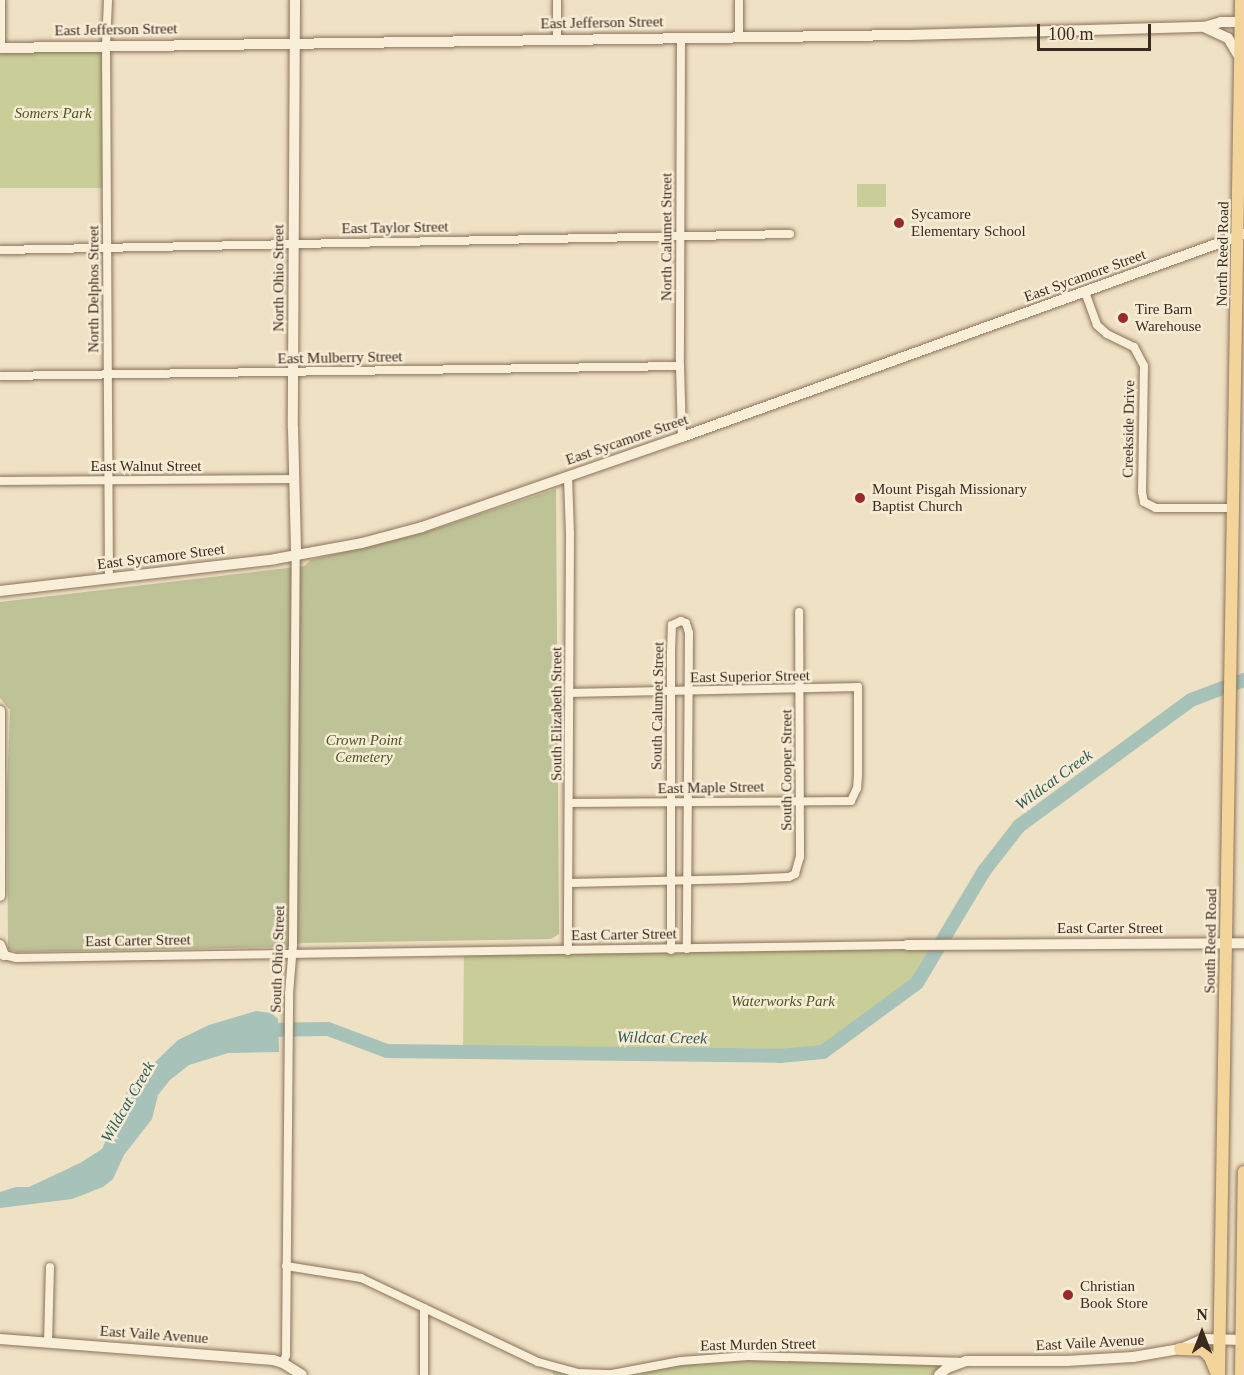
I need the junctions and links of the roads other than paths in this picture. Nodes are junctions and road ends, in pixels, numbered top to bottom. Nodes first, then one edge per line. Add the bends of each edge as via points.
1 (1, 0) edge
2 (108, 0) edge
3 (295, 0) edge
4 (557, 0) edge
5 (739, 0) edge
6 (1241, 0) edge
7 (1242, 22) edge
8 (1204, 27) junction
9 (739, 36) junction
10 (681, 37) junction
11 (557, 39) junction
12 (295, 44) junction
13 (106, 45) junction
14 (0, 48) edge
15 (1240, 58) junction
16 (790, 234) dead end
17 (1241, 235) edge
18 (681, 236) junction
19 (294, 244) junction
20 (107, 248) junction
21 (0, 249) edge
22 (1085, 292) junction
23 (680, 366) junction
24 (293, 372) junction
25 (108, 375) junction
26 (0, 376) edge
27 (682, 437) junction
28 (568, 477) junction
29 (293, 479) junction
30 (108, 480) junction
31 (0, 481) edge
32 (1233, 508) junction
33 (296, 555) junction
34 (109, 579) junction
35 (0, 591) edge
36 (799, 612) dead end
37 (801, 689) junction
38 (672, 692) junction
39 (688, 692) junction
40 (570, 693) junction
41 (0, 711) edge
42 (0, 801) edge
43 (687, 801) junction
44 (800, 801) junction
45 (851, 801) joint
46 (670, 802) junction
47 (570, 803) junction
48 (670, 881) junction
49 (687, 881) junction
50 (570, 883) junction
51 (0, 896) edge
52 (1226, 943) junction
53 (1244, 943) edge
54 (907, 945) joint
55 (2, 950) edge
56 (671, 950) junction
57 (687, 950) junction
58 (568, 951) junction
59 (292, 954) junction
60 (1244, 1172) edge
61 (1243, 1262) edge
62 (286, 1266) junction
63 (50, 1267) dead end
64 (424, 1308) junction
65 (1243, 1308) edge
66 (1220, 1338) junction
67 (0, 1339) edge
68 (1243, 1340) edge
69 (48, 1343) junction
70 (1180, 1349) junction
71 (966, 1361) junction
72 (283, 1363) junction
73 (553, 1371) edge
74 (302, 1375) edge
75 (424, 1375) edge
76 (939, 1375) edge
77 (1218, 1375) edge
78 (1241, 1375) edge

1 - 14 street
2 - 13 street, North Delphos Street
3 - 12 street, North Ohio Street
4 - 11 street
5 - 9 street
6 - 7 main road, North Reed Road
7 - 8 street, East Jefferson Street via 1221,21
7 - 15 main road, North Reed Road
8 - 9 street, East Jefferson Street
8 - 15 street via 1228,38
9 - 10 street, East Jefferson Street
10 - 11 street, East Jefferson Street
10 - 18 street, North Calumet Street
11 - 12 street, East Jefferson Street
12 - 13 street, East Jefferson Street
12 - 19 street, North Ohio Street
13 - 14 street, East Jefferson Street
13 - 20 street, North Delphos Street
15 - 17 main road, North Reed Road
16 - 18 street, East Taylor Street
17 - 22 street, East Sycamore Street
17 - 32 main road, North Reed Road
18 - 19 street, East Taylor Street
18 - 23 street, North Calumet Street
19 - 20 street, East Taylor Street
19 - 24 street, North Ohio Street
20 - 21 street, East Taylor Street
20 - 25 street, North Delphos Street
22 - 27 street, East Sycamore Street
22 - 32 street, Creekside Drive via 1097,325 1134,347 1144,366 1144,502 1156,508
23 - 24 street, East Mulberry Street
23 - 27 street, North Calumet Street
24 - 25 street, East Mulberry Street
24 - 29 street, North Ohio Street
25 - 26 street, East Mulberry Street
25 - 30 street, North Delphos Street
27 - 28 street, East Sycamore Street
28 - 33 street, East Sycamore Street via 422,527
28 - 40 street, South Elizabeth Street
29 - 30 street, East Walnut Street
29 - 33 street, North Ohio Street
30 - 31 street, East Walnut Street
30 - 34 street, North Delphos Street
32 - 52 main road, South Reed Road
33 - 34 street, East Sycamore Street
33 - 59 street, South Ohio Street
34 - 35 street, East Sycamore Street
36 - 37 street, South Cooper Street
37 - 39 street, East Superior Street
37 - 44 street, South Cooper Street
37 - 45 street, East Superior Street via 858,687 858,775
38 - 39 street, East Superior Street
38 - 39 street, South Calumet Street via 672,625 681,621 689,633
38 - 40 street, East Superior Street
38 - 46 street, South Calumet Street
39 - 43 street, South Calumet Street
40 - 47 street, South Elizabeth Street
41 - 42 street
42 - 51 street
43 - 44 street, East Maple Street
43 - 46 street, East Maple Street
43 - 49 street, South Calumet Street
44 - 45 street, East Maple Street
44 - 49 street, South Cooper Street via 798,869 789,877
46 - 47 street, East Maple Street
46 - 48 street, South Calumet Street
47 - 50 street, South Elizabeth Street
48 - 49 street, South Cooper Street
48 - 50 street, South Cooper Street
48 - 56 street, South Calumet Street
49 - 57 street, South Calumet Street
50 - 58 street, South Elizabeth Street
52 - 53 street, East Carter Street
52 - 54 street, East Carter Street
52 - 66 main road, South Reed Road
54 - 57 street, East Carter Street
55 - 59 street, East Carter Street via 16,958
56 - 57 street, East Carter Street
56 - 58 street, East Carter Street
58 - 59 street, East Carter Street
59 - 62 street, South Ohio Street
60 - 61 main road
61 - 65 main road
62 - 64 street via 348,1274
62 - 72 street, South Ohio Street
63 - 69 street
64 - 73 street
64 - 75 street
65 - 68 main road
66 - 68 street, East Vaile Avenue
66 - 70 street, East Vaile Avenue via 1203,1339
66 - 77 main road, South Reed Road
67 - 69 street, East Vaile Avenue
68 - 78 main road
69 - 72 street, East Vaile Avenue
70 - 71 street, East Vaile Avenue via 1133,1357 1066,1361
70 - 77 main road via 1203,1350
71 - 73 street, East Murden Street via 748,1356 681,1361 612,1374
71 - 76 street, East Vaile Avenue
72 - 74 street, East Vaile Avenue

